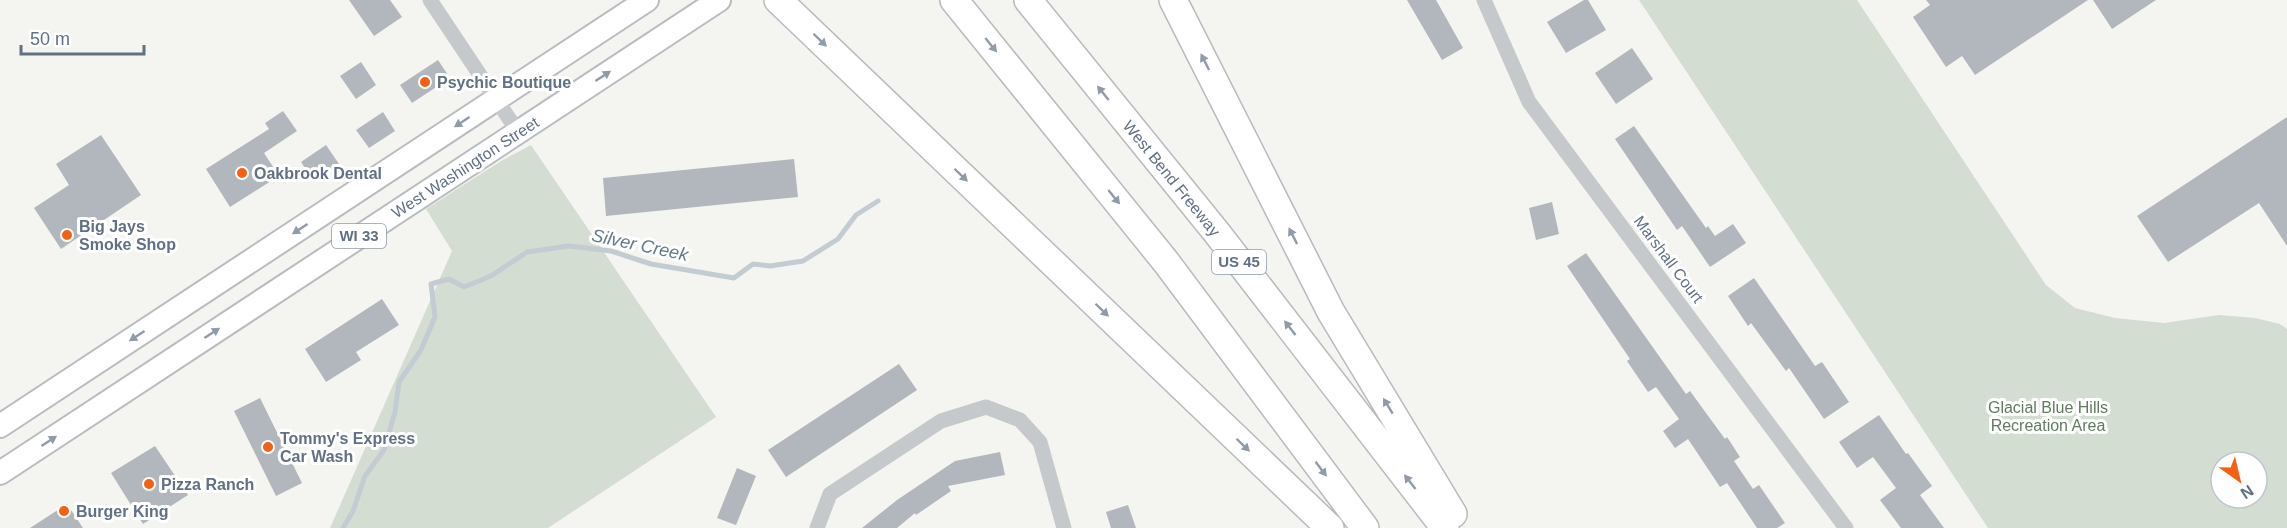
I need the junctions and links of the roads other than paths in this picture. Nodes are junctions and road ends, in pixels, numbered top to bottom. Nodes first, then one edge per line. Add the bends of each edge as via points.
1 (430, 0) edge
2 (647, 0) edge
3 (719, 0) edge
4 (778, 0) edge
5 (954, 0) edge
6 (1028, 0) edge
7 (1173, 0) edge
8 (1484, 0) edge
9 (496, 100) junction
10 (518, 132) junction
11 (0, 426) edge
12 (0, 473) edge
13 (817, 528) edge
14 (1064, 528) edge
15 (1330, 528) edge
16 (1365, 528) edge
17 (1445, 528) edge
18 (1462, 528) edge
19 (1846, 528) edge

1 - 9 street
2 - 9 main road, WI 33
10 -> 3 main road, West Washington Street / WI 33
4 -> 15 highway
5 -> 16 highway via 1166,262
17 -> 6 highway, West Bend Freeway / US 45 via 1217,233
18 -> 7 highway via 1331,312
8 - 19 street, Marshall Court via 1529,102
9 - 10 street
9 -> 11 main road, WI 33
12 -> 10 main road, West Washington Street / WI 33
13 - 14 street via 830,494 940,421 986,407 1020,420 1040,442

